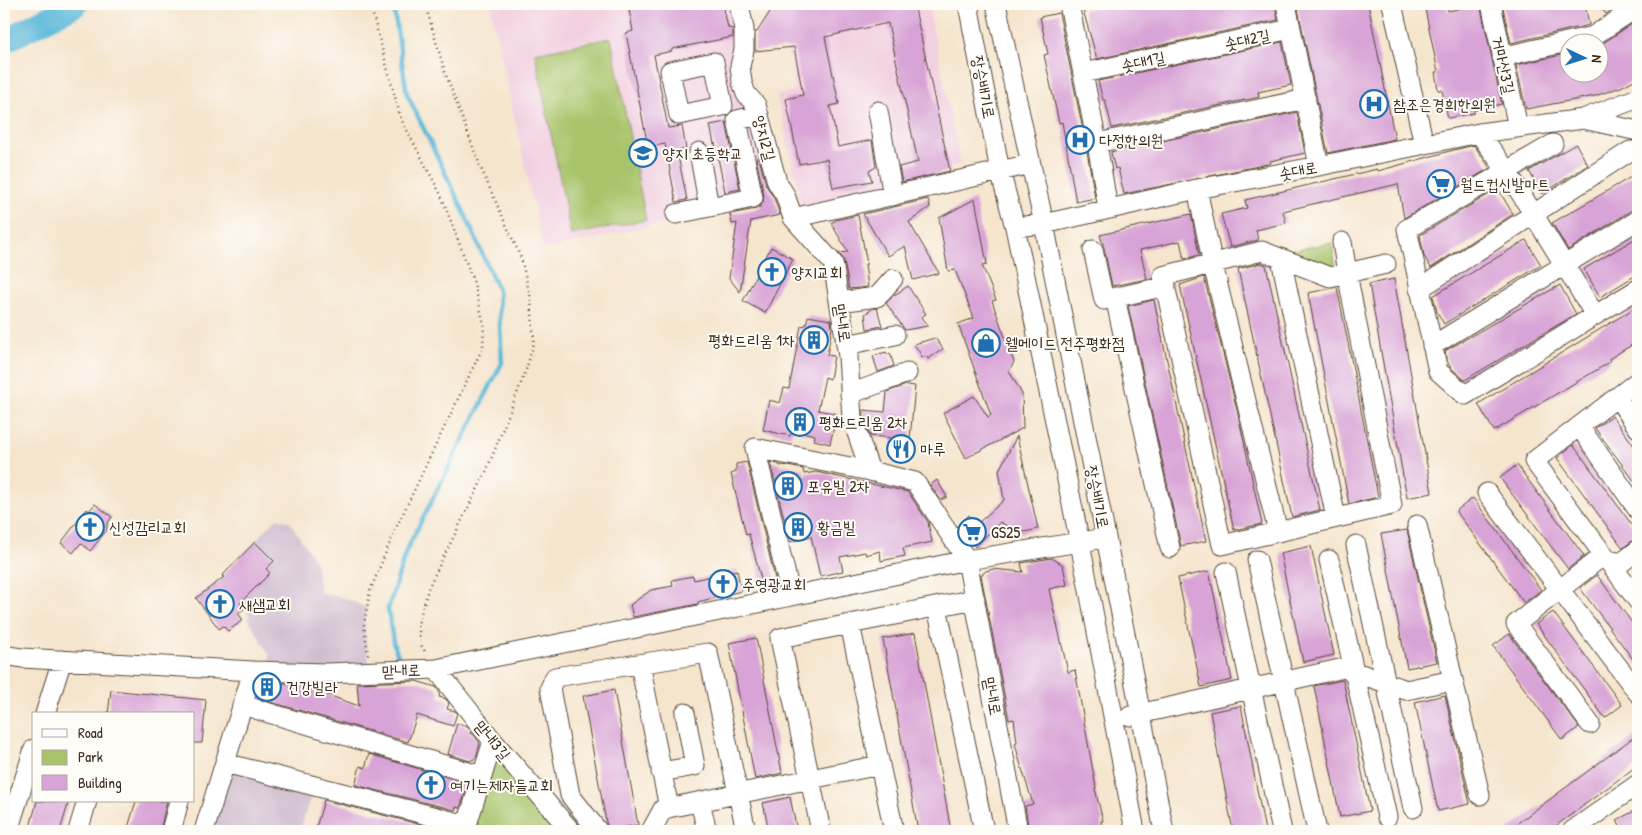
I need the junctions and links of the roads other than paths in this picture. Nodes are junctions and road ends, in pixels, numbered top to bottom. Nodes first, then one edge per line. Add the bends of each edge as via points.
1 (739, 4) edge
2 (749, 4) edge
3 (968, 4) edge
4 (996, 4) edge
5 (1071, 4) edge
6 (1286, 4) edge
7 (1392, 4) edge
8 (1491, 4) edge
9 (1638, 7) edge
10 (744, 29) junction
11 (1292, 29) junction
12 (1203, 48) joint
13 (1502, 57) junction
14 (1083, 73) junction
15 (742, 82) junction
16 (719, 87) dead end
17 (1638, 98) edge
18 (1306, 99) junction
19 (878, 111) dead end
20 (759, 115) junction
21 (1583, 119) junction
22 (1518, 127) junction
23 (1638, 131) edge
24 (1479, 133) junction
25 (1097, 143) junction
26 (1424, 144) junction
27 (1553, 144) dead end
28 (1638, 151) edge
29 (699, 152) dead end
30 (1031, 164) junction
31 (1319, 166) junction
32 (1000, 170) junction
33 (1507, 171) junction
34 (1197, 189) junction
35 (893, 196) junction
36 (709, 207) junction
37 (1108, 209) junction
38 (676, 214) dead end
39 (1533, 214) junction
40 (793, 218) junction
41 (1638, 220) edge
42 (1044, 224) junction
43 (1015, 227) junction
44 (1342, 242) dead end
45 (1093, 250) dead end
46 (1281, 259) junction
47 (1386, 264) dead end
48 (1212, 265) junction
49 (1564, 265) junction
50 (1347, 273) junction
51 (892, 279) dead end
52 (1166, 286) junction
53 (1419, 289) junction
54 (1638, 289) edge
55 (1115, 298) junction
56 (839, 302) junction
57 (1595, 315) junction
58 (895, 335) dead end
59 (846, 345) junction
60 (1432, 346) junction
61 (907, 373) dead end
62 (1638, 381) edge
63 (850, 394) junction
64 (1617, 398) junction
65 (1579, 426) junction
66 (1638, 428) edge
67 (870, 471) junction
68 (1487, 493) dead end
69 (1638, 510) edge
70 (1336, 518) junction
71 (1417, 525) dead end
72 (1278, 532) junction
73 (1106, 538) junction
74 (1080, 543) junction
75 (1356, 545) dead end
76 (1170, 548) dead end
77 (1638, 550) edge
78 (967, 560) junction
79 (1257, 560) dead end
80 (1329, 560) dead end
81 (1608, 560) junction
82 (1226, 572) dead end
83 (1560, 590) junction
84 (791, 596) junction
85 (975, 599) junction
86 (1638, 601) edge
87 (937, 607) junction
88 (850, 624) junction
89 (4, 655) edge
90 (62, 660) junction
91 (640, 664) junction
92 (436, 669) junction
93 (252, 670) junction
94 (1354, 672) junction
95 (1453, 680) junction
96 (1284, 681) junction
97 (1386, 683) junction
98 (1251, 688) junction
99 (1638, 694) edge
100 (242, 705) junction
101 (46, 712) edge
102 (685, 713) dead end
103 (1141, 714) junction
104 (1114, 720) junction
105 (1590, 724) dead end
106 (493, 741) junction
107 (32, 755) edge
108 (225, 762) junction
109 (880, 765) junction
110 (661, 772) junction
111 (482, 776) junction
112 (810, 779) junction
113 (1638, 784) edge
114 (738, 794) junction
115 (1480, 795) dead end
116 (86, 802) edge
117 (179, 802) edge
118 (700, 802) junction
119 (669, 808) junction
120 (1413, 808) dead end
121 (1386, 818) dead end
122 (1595, 824) edge
123 (466, 828) edge
124 (8, 831) edge
125 (78, 831) edge
126 (171, 831) edge
127 (204, 831) edge
128 (571, 831) edge
129 (598, 831) edge
130 (651, 831) edge
131 (707, 831) edge
132 (746, 831) edge
133 (821, 831) edge
134 (894, 831) edge
135 (984, 831) edge
136 (1018, 831) edge
137 (1135, 831) edge
138 (1164, 831) edge
139 (1282, 831) edge
140 (1317, 831) edge
141 (1572, 831) edge

1 - 10 street
2 - 10 street
3 - 32 street, 장승배기로
4 - 30 street, 장승배기로
5 - 14 street
6 - 11 street, 솟대2길
7 - 26 street
8 - 13 street, 거마산3길
9 - 13 street via 1593,36
10 - 15 street via 740,66
11 - 12 street, 솟대2길
11 - 18 street, 솟대2길
12 - 14 street, 솟대1길
13 - 22 street, 거마산3길
14 - 25 street
15 - 16 street
15 - 20 street, 양지2길
17 - 21 street
18 - 25 street
18 - 31 street, 솟대2길
19 - 35 street
20 - 36 street via 737,120 753,198
20 - 40 street, 양지2길 via 777,182 786,194
21 - 22 street, 솟대로
21 - 23 street
22 - 24 street, 솟대로
24 - 26 street, 솟대로
24 - 33 street
25 - 37 street
26 - 31 street, 솟대로
27 - 33 street
28 - 39 street via 1630,151
29 - 36 street
30 - 32 street
30 - 42 street, 장승배기로
31 - 34 street, 솟대로
32 - 35 street
32 - 43 street, 장승배기로
33 - 39 street
33 - 53 street via 1407,229
34 - 37 street, 솟대로
34 - 48 street
35 - 40 street
36 - 38 street
37 - 42 street, 솟대로
39 - 49 street
39 - 53 street
40 - 56 street, 맏내로 via 833,263
41 - 49 street
42 - 43 street, 솟대로
42 - 73 street, 장승배기로
43 - 74 street, 장승배기로
44 - 50 street
45 - 55 street via 1104,300
46 - 48 street via 1262,251
46 - 50 street via 1330,277
46 - 70 street
47 - 50 street
48 - 52 street via 1163,276
48 - 72 street
49 - 57 street
49 - 60 street
50 - 70 street via 1392,505
51 - 56 street via 877,297
52 - 55 street
52 - 72 street via 1222,545
53 - 60 street
54 - 57 street
55 - 76 street
56 - 59 street, 맏내로
57 - 60 street via 1465,395 1438,371
58 - 59 street
59 - 63 street, 맏내로
61 - 63 street
62 - 64 street
63 - 67 street, 맏내로 via 852,418
64 - 65 street
64 - 66 street
65 - 69 street
65 - 81 street via 1534,461
67 - 78 street, 맏내로 via 915,482
67 - 84 street, 맏내로 via 755,448
68 - 83 street
70 - 72 street
71 - 95 street
73 - 74 street, 맏내로
73 - 103 street, 장승배기로
74 - 78 street, 맏내로
74 - 104 street, 장승배기로
75 - 97 street
77 - 81 street via 1621,563
78 - 84 street, 맏내로
78 - 85 street, 맏내로
79 - 96 street
80 - 94 street
81 - 83 street via 1600,558
81 - 86 street
82 - 98 street
83 - 99 street
83 - 105 street via 1516,624
84 - 92 street, 맏내로
85 - 87 street
85 - 136 street, 맏내로
87 - 88 street
87 - 135 street
88 - 109 street
88 - 112 street via 780,638
89 - 90 street, 맏내로
90 - 93 street, 맏내로
90 - 101 street
91 - 110 street
91 - 114 street via 708,653
91 - 129 street via 555,677 550,688 570,795
92 - 93 street, 맏내로 via 326,673
92 - 106 street, 맏내3길
93 - 100 street
94 - 96 street via 1344,668
94 - 97 street
94 - 121 street
95 - 97 street via 1406,690
95 - 115 street
96 - 98 street
96 - 140 street
97 - 120 street
98 - 103 street
98 - 139 street
100 - 108 street
100 - 111 street
102 - 110 street via 696,766
103 - 104 street
103 - 138 street, 장승배기로
104 - 137 street, 장승배기로
106 - 111 street
106 - 128 street, 맏내3길
107 - 124 street
108 - 123 street
108 - 127 street
109 - 112 street
109 - 134 street
110 - 119 street
111 - 123 street
112 - 114 street
112 - 133 street
113 - 122 street
114 - 118 street
114 - 132 street
116 - 125 street
117 - 126 street
118 - 119 street
118 - 131 street
119 - 130 street via 662,810
122 - 141 street

